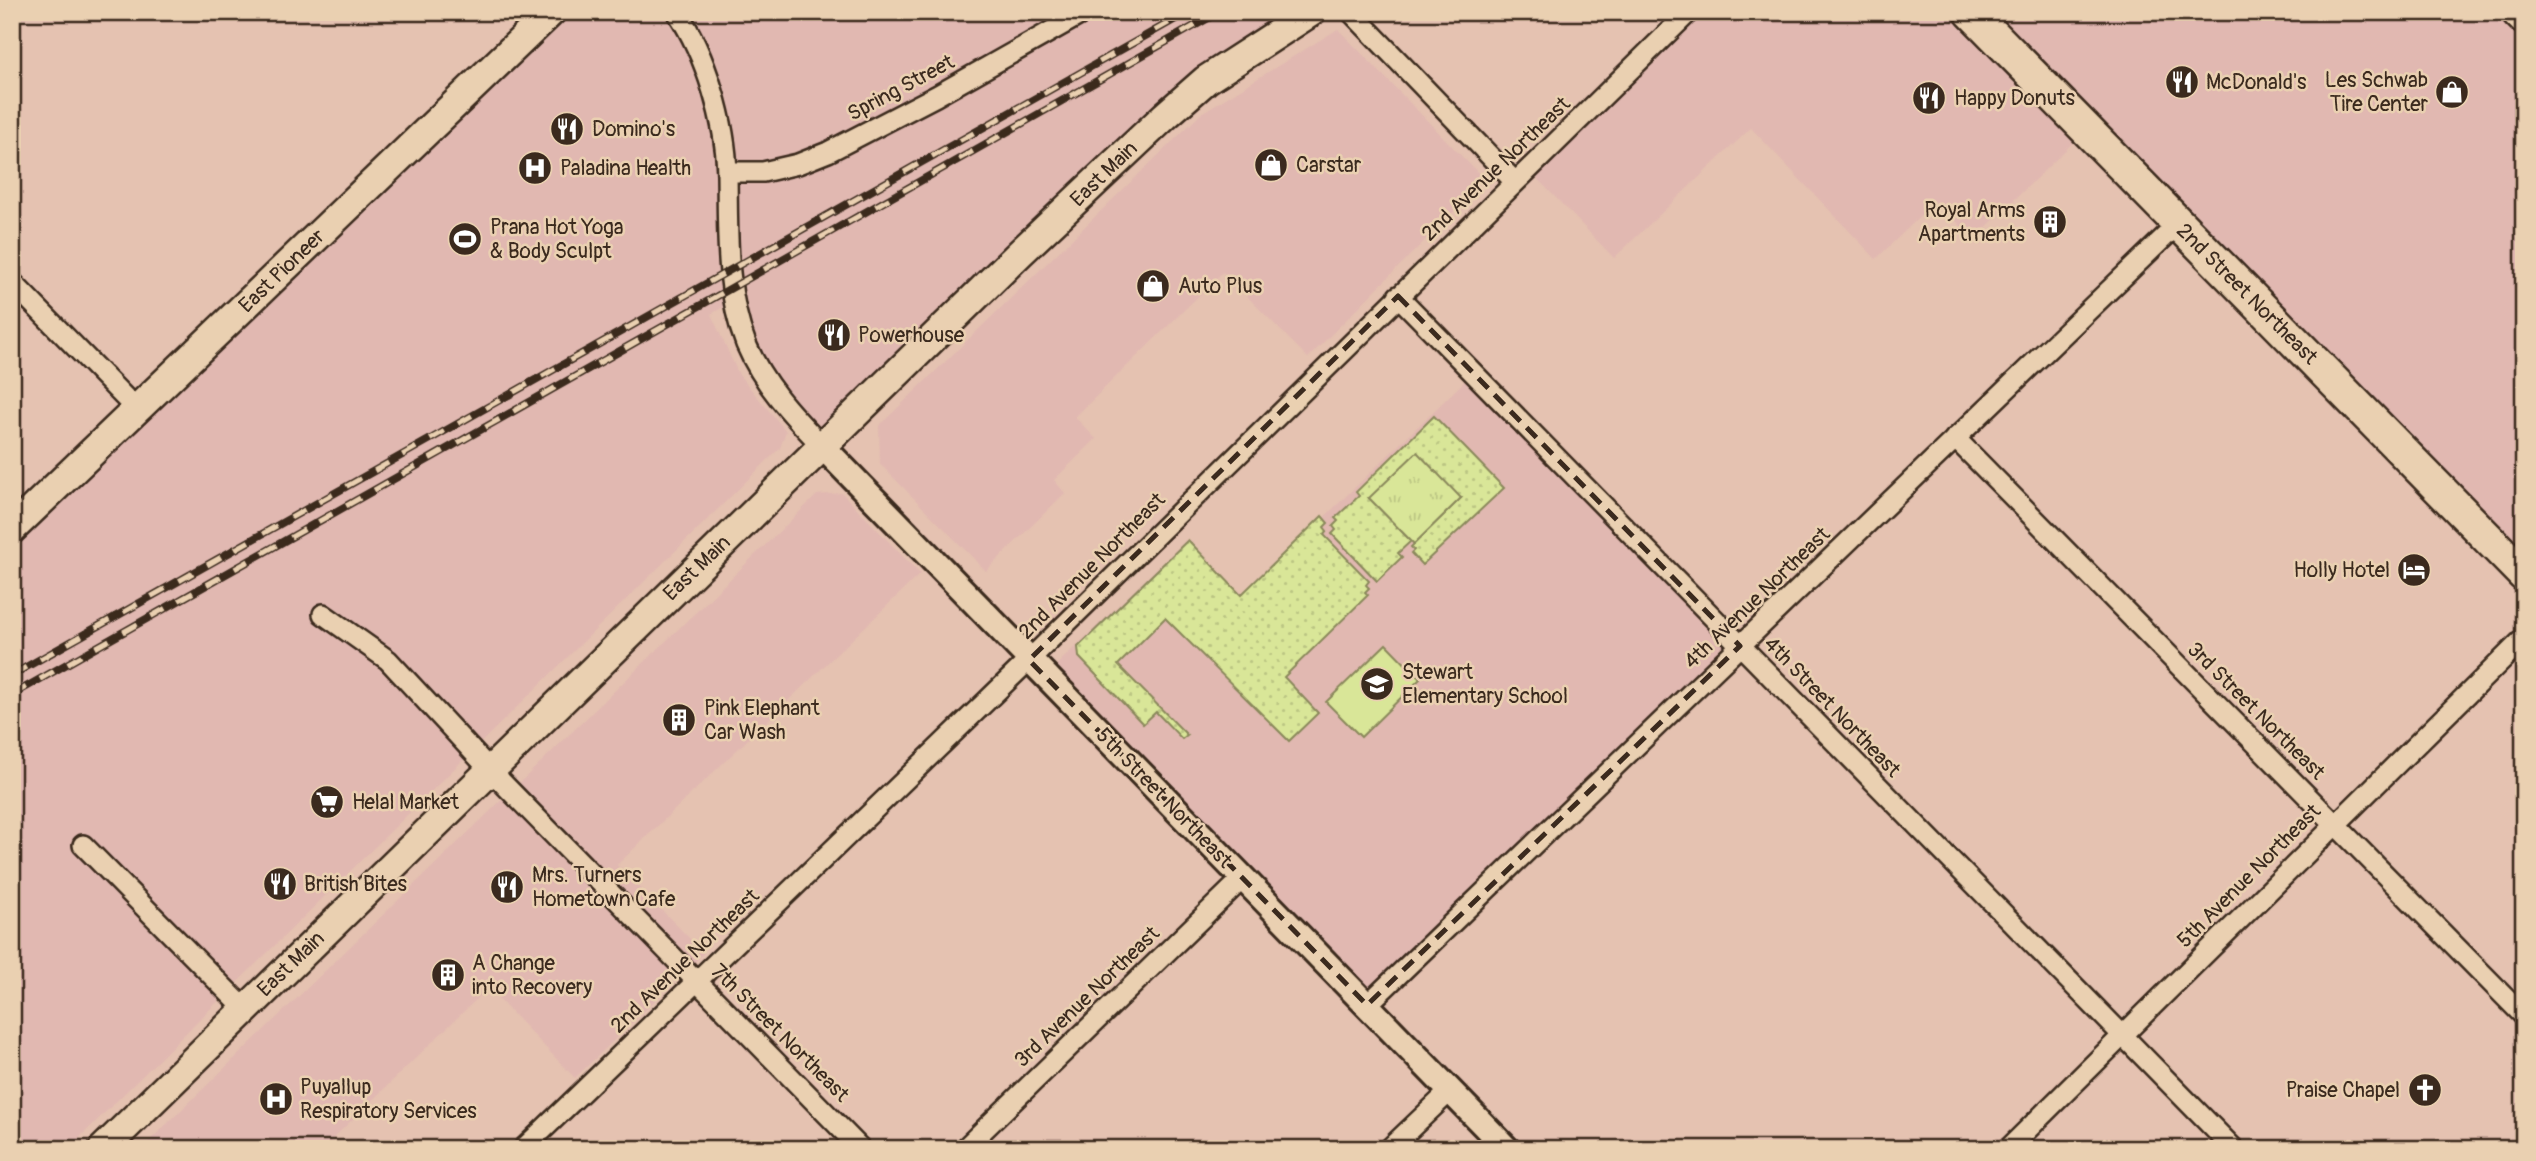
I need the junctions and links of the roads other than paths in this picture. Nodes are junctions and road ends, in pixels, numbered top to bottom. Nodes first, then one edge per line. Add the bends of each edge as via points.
1 (551, 12) edge
2 (677, 12) edge
3 (1311, 12) edge
4 (1351, 12) edge
5 (1689, 12) edge
6 (1971, 12) edge
7 (2518, 12) edge
8 (1081, 13) edge
9 (2524, 18) edge
10 (727, 172) junction
11 (1515, 182) junction
12 (2178, 224) junction
13 (12, 282) edge
14 (1398, 296) junction
15 (137, 410) junction
16 (1955, 438) junction
17 (822, 446) junction
18 (12, 530) edge
19 (2524, 575) edge
20 (323, 614) dead end
21 (2524, 638) edge
22 (1740, 646) junction
23 (1029, 660) junction
24 (490, 770) junction
25 (2335, 824) junction
26 (83, 845) dead end
27 (1243, 878) junction
28 (697, 981) junction
29 (1367, 1005) junction
30 (245, 1009) junction
31 (2524, 1016) edge
32 (2121, 1035) junction
33 (1451, 1090) junction
34 (103, 1149) edge
35 (523, 1149) edge
36 (861, 1149) edge
37 (964, 1149) edge
38 (1390, 1149) edge
39 (1507, 1149) edge
40 (2008, 1149) edge
41 (2234, 1149) edge

1 - 15 main road, East Pioneer
2 - 10 street via 710,83
3 - 17 main road, East Main via 1206,80 1165,116
4 - 11 street
5 - 11 street, 2nd Avenue Northeast
6 - 12 main road, 2nd Street Northeast
7 - 9 main road
8 - 10 street, Spring Street via 828,152 763,172
10 - 17 street via 732,286 745,342 765,381
11 - 14 street, 2nd Avenue Northeast
12 - 16 street, 4th Avenue Northeast
12 - 19 main road, 2nd Street Northeast
13 - 15 street
14 - 22 street, 4th Street Northeast
14 - 23 street, 2nd Avenue Northeast
15 - 18 main road, East Pioneer
16 - 22 street, 4th Avenue Northeast
16 - 25 street, 3rd Street Northeast
17 - 23 street, 5th Street Northeast
17 - 24 main road, East Main
20 - 24 street, 7th Street Northeast via 388,660
21 - 25 street, 5th Avenue Northeast
22 - 29 street, 4th Avenue Northeast
22 - 32 street, 4th Street Northeast
23 - 27 street, 5th Street Northeast
23 - 28 street, 2nd Avenue Northeast
24 - 28 street, 7th Street Northeast
24 - 30 main road, East Main
25 - 31 street, 3rd Street Northeast
25 - 32 street, 5th Avenue Northeast
26 - 30 street
27 - 29 street, 5th Street Northeast
27 - 37 street, 3rd Avenue Northeast
28 - 35 street, 2nd Avenue Northeast
28 - 36 street, 7th Street Northeast
29 - 33 street, 5th Street Northeast
30 - 34 main road, East Main
32 - 40 street, 5th Avenue Northeast
32 - 41 street, 4th Street Northeast
33 - 38 street
33 - 39 street, 5th Street Northeast

